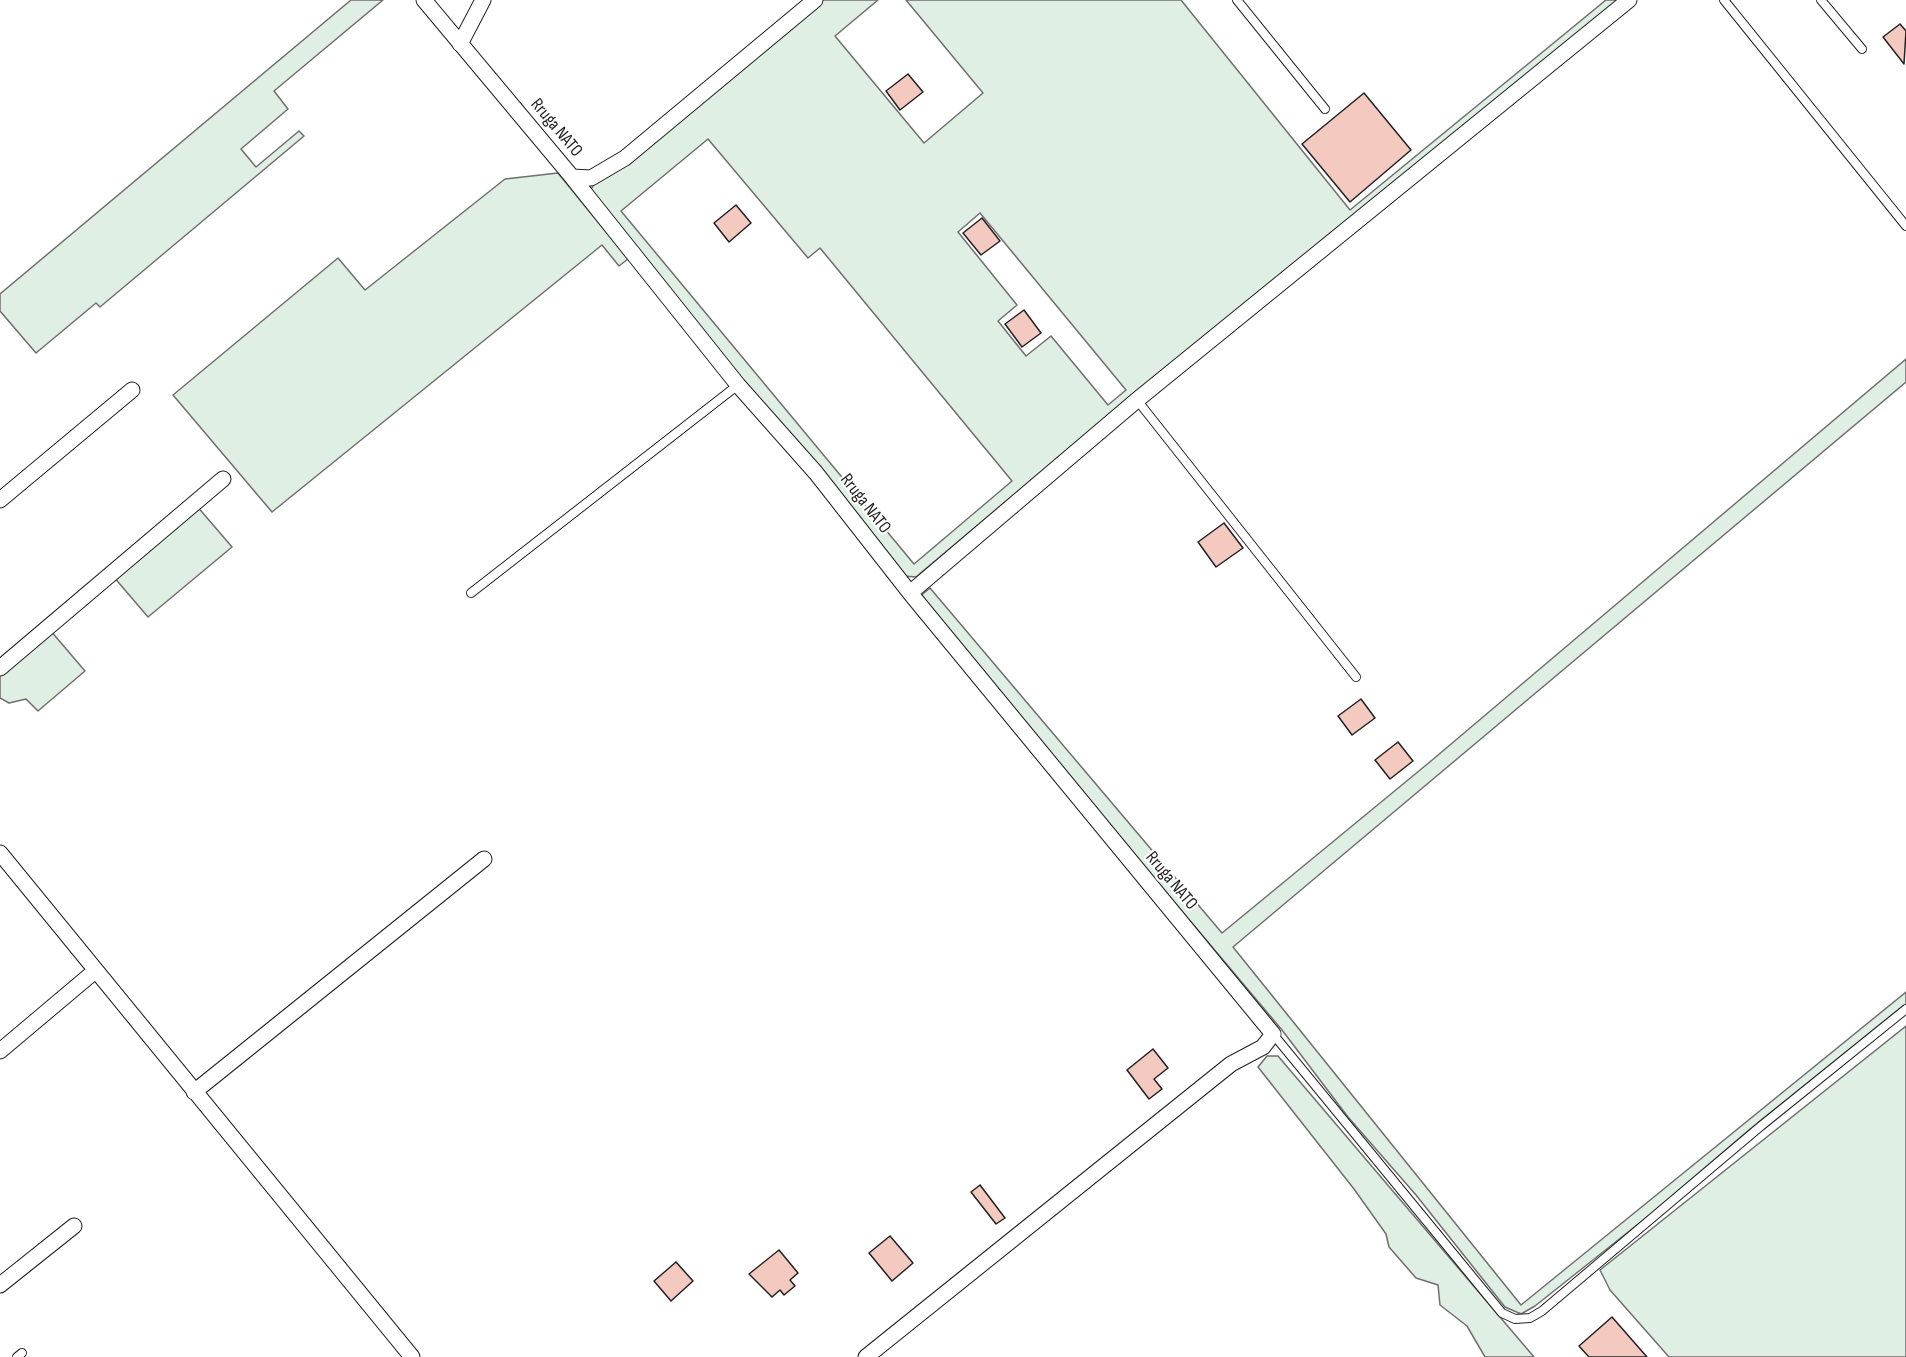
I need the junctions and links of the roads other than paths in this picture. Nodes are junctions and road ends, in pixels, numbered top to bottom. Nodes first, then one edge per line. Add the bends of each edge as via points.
1 (424, 0) edge
2 (483, 0) edge
3 (814, 0) edge
4 (1237, 0) edge
5 (1629, 0) edge
6 (1724, 0) edge
7 (1821, 0) edge
8 (460, 44) junction
9 (1862, 49) dead end
10 (1325, 109) dead end
11 (572, 177) junction
12 (1906, 226) edge
13 (738, 385) junction
14 (132, 390) dead end
15 (1137, 400) junction
16 (223, 479) dead end
17 (0, 500) edge
18 (471, 593) dead end
19 (910, 593) junction
20 (0, 668) edge
21 (1356, 676) dead end
22 (0, 853) edge
23 (484, 859) dead end
24 (95, 971) junction
25 (1906, 1009) edge
26 (1273, 1034) junction
27 (0, 1051) edge
28 (194, 1092) junction
29 (74, 1226) dead end
30 (0, 1285) edge
31 (412, 1357) edge
32 (866, 1357) edge

1 - 8 street, Rruga NATO
2 - 8 street
3 - 11 street via 625,158 591,178
4 - 10 lane
5 - 15 street
6 - 12 lane
7 - 9 lane
8 - 11 street, Rruga NATO
11 - 13 street, Rruga NATO
13 - 18 lane
13 - 19 street, Rruga NATO via 816,473
14 - 17 street
15 - 19 street
15 - 21 lane
16 - 20 street
19 - 26 street, Rruga NATO
22 - 24 street
23 - 28 street
24 - 27 street
24 - 28 street
25 - 26 lane via 1542,1311 1530,1318 1515,1319 1502,1313
26 - 32 street via 1263,1047 1231,1064
28 - 31 street
29 - 30 street

